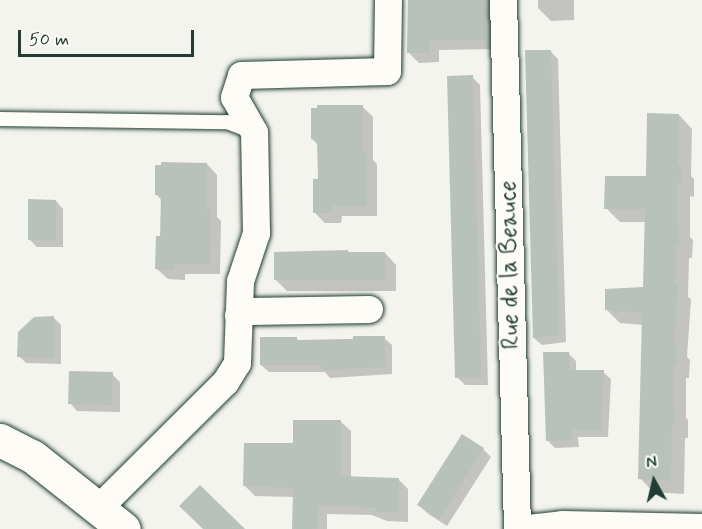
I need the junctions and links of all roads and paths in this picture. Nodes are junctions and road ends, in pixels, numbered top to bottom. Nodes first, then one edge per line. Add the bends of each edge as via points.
1 (388, 0) edge
2 (503, 0) edge
3 (0, 119) edge
4 (254, 132) junction
5 (369, 309) dead end
6 (238, 315) junction
7 (0, 440) edge
8 (98, 508) junction
9 (702, 527) edge
10 (124, 529) edge
11 (518, 529) edge

1 - 4 street via 387,71 241,75 234,97
2 - 11 street, Rue de la Beauce
3 - 4 lane via 227,122
4 - 6 street via 256,233 240,281
5 - 6 street via 249,311
6 - 8 street via 237,363 225,382
7 - 8 street via 32,456
8 - 10 street
9 - 11 street via 562,524

